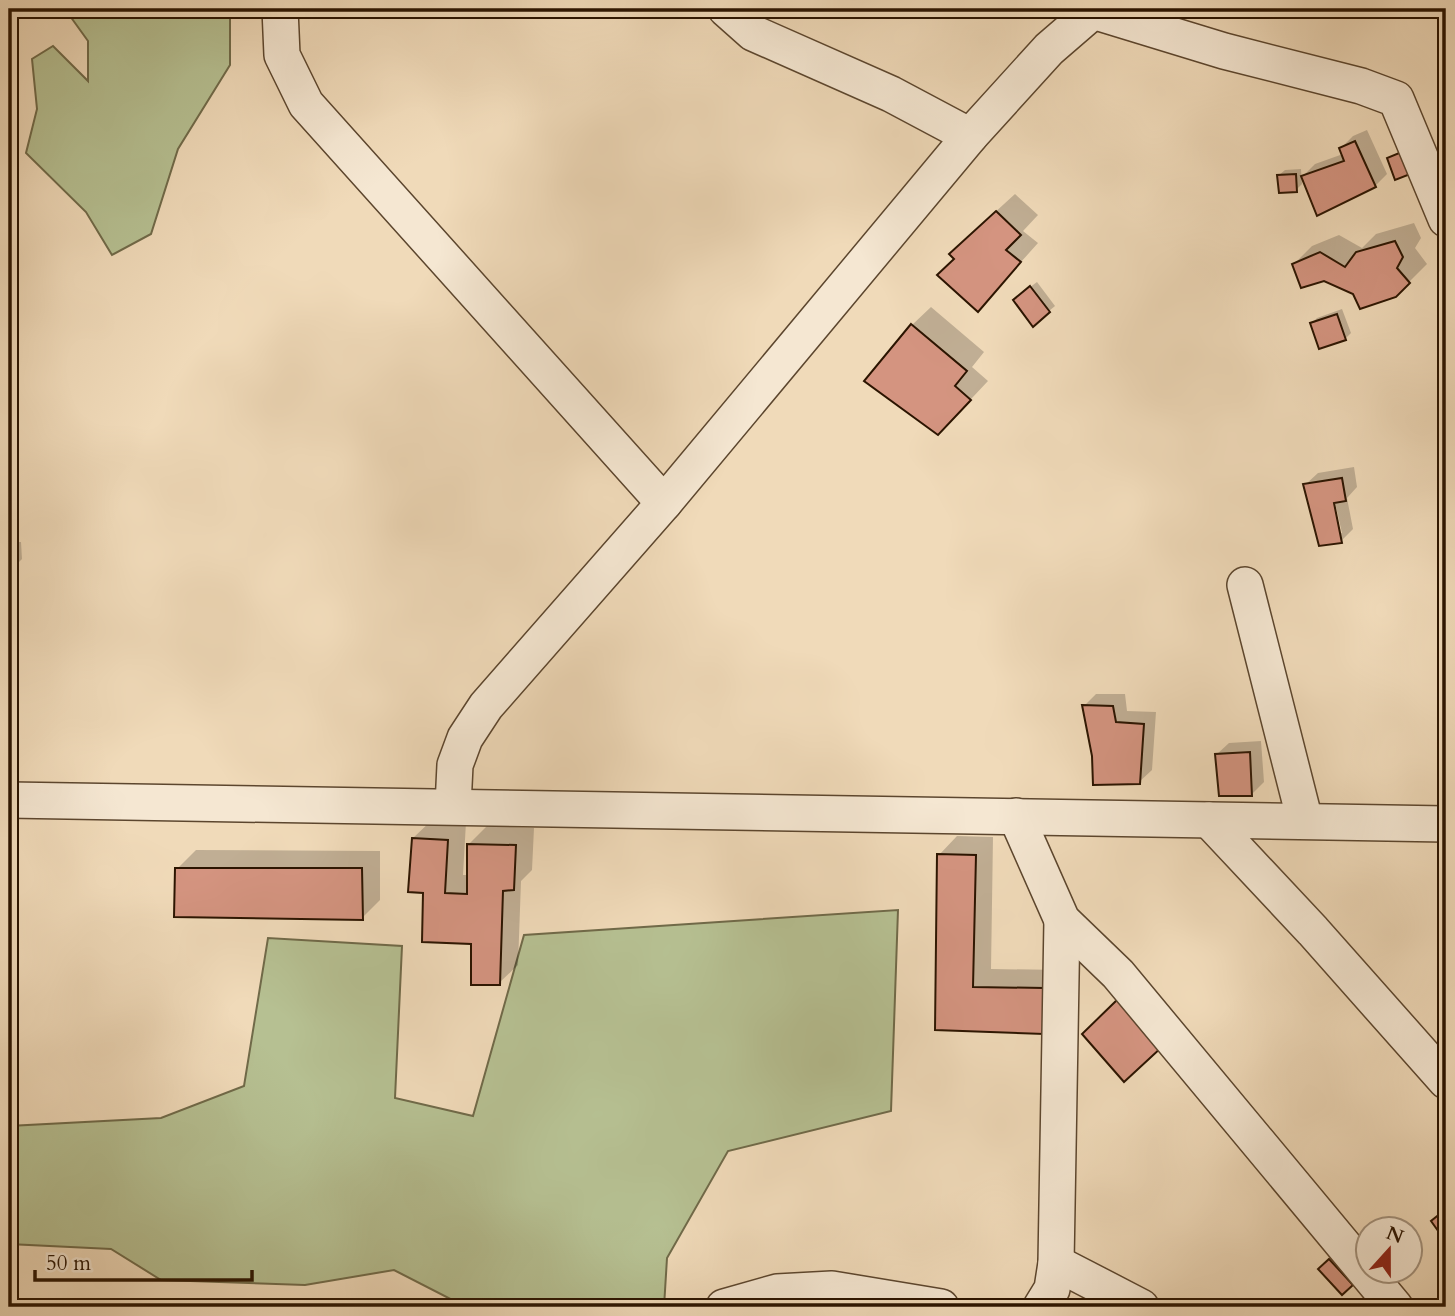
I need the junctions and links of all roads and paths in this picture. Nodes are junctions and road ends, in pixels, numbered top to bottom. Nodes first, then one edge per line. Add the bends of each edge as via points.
1 (280, 9) edge
2 (726, 9) edge
3 (970, 136) junction
4 (1446, 219) edge
5 (664, 503) junction
6 (1245, 585) dead end
7 (9, 800) edge
8 (453, 806) junction
9 (1016, 816) junction
10 (1209, 820) junction
11 (1305, 821) junction
12 (1446, 824) edge
13 (1062, 920) junction
14 (1446, 1081) edge
15 (1056, 1264) junction
16 (724, 1307) edge
17 (940, 1307) edge
18 (1041, 1307) edge
19 (1141, 1307) edge
20 (1395, 1307) edge

1 - 5 street via 282,55 306,104
2 - 3 street via 752,33 891,94
3 - 4 street via 1049,49 1093,11 1396,99
3 - 5 street
5 - 8 street via 485,706 455,765
6 - 11 street
7 - 8 street
8 - 9 street
9 - 10 street
9 - 13 street
10 - 11 street
10 - 14 street
11 - 12 street
13 - 15 street
13 - 20 street via 1118,974
15 - 18 street via 1052,1289
15 - 19 street
16 - 17 street via 777,1292 832,1289

